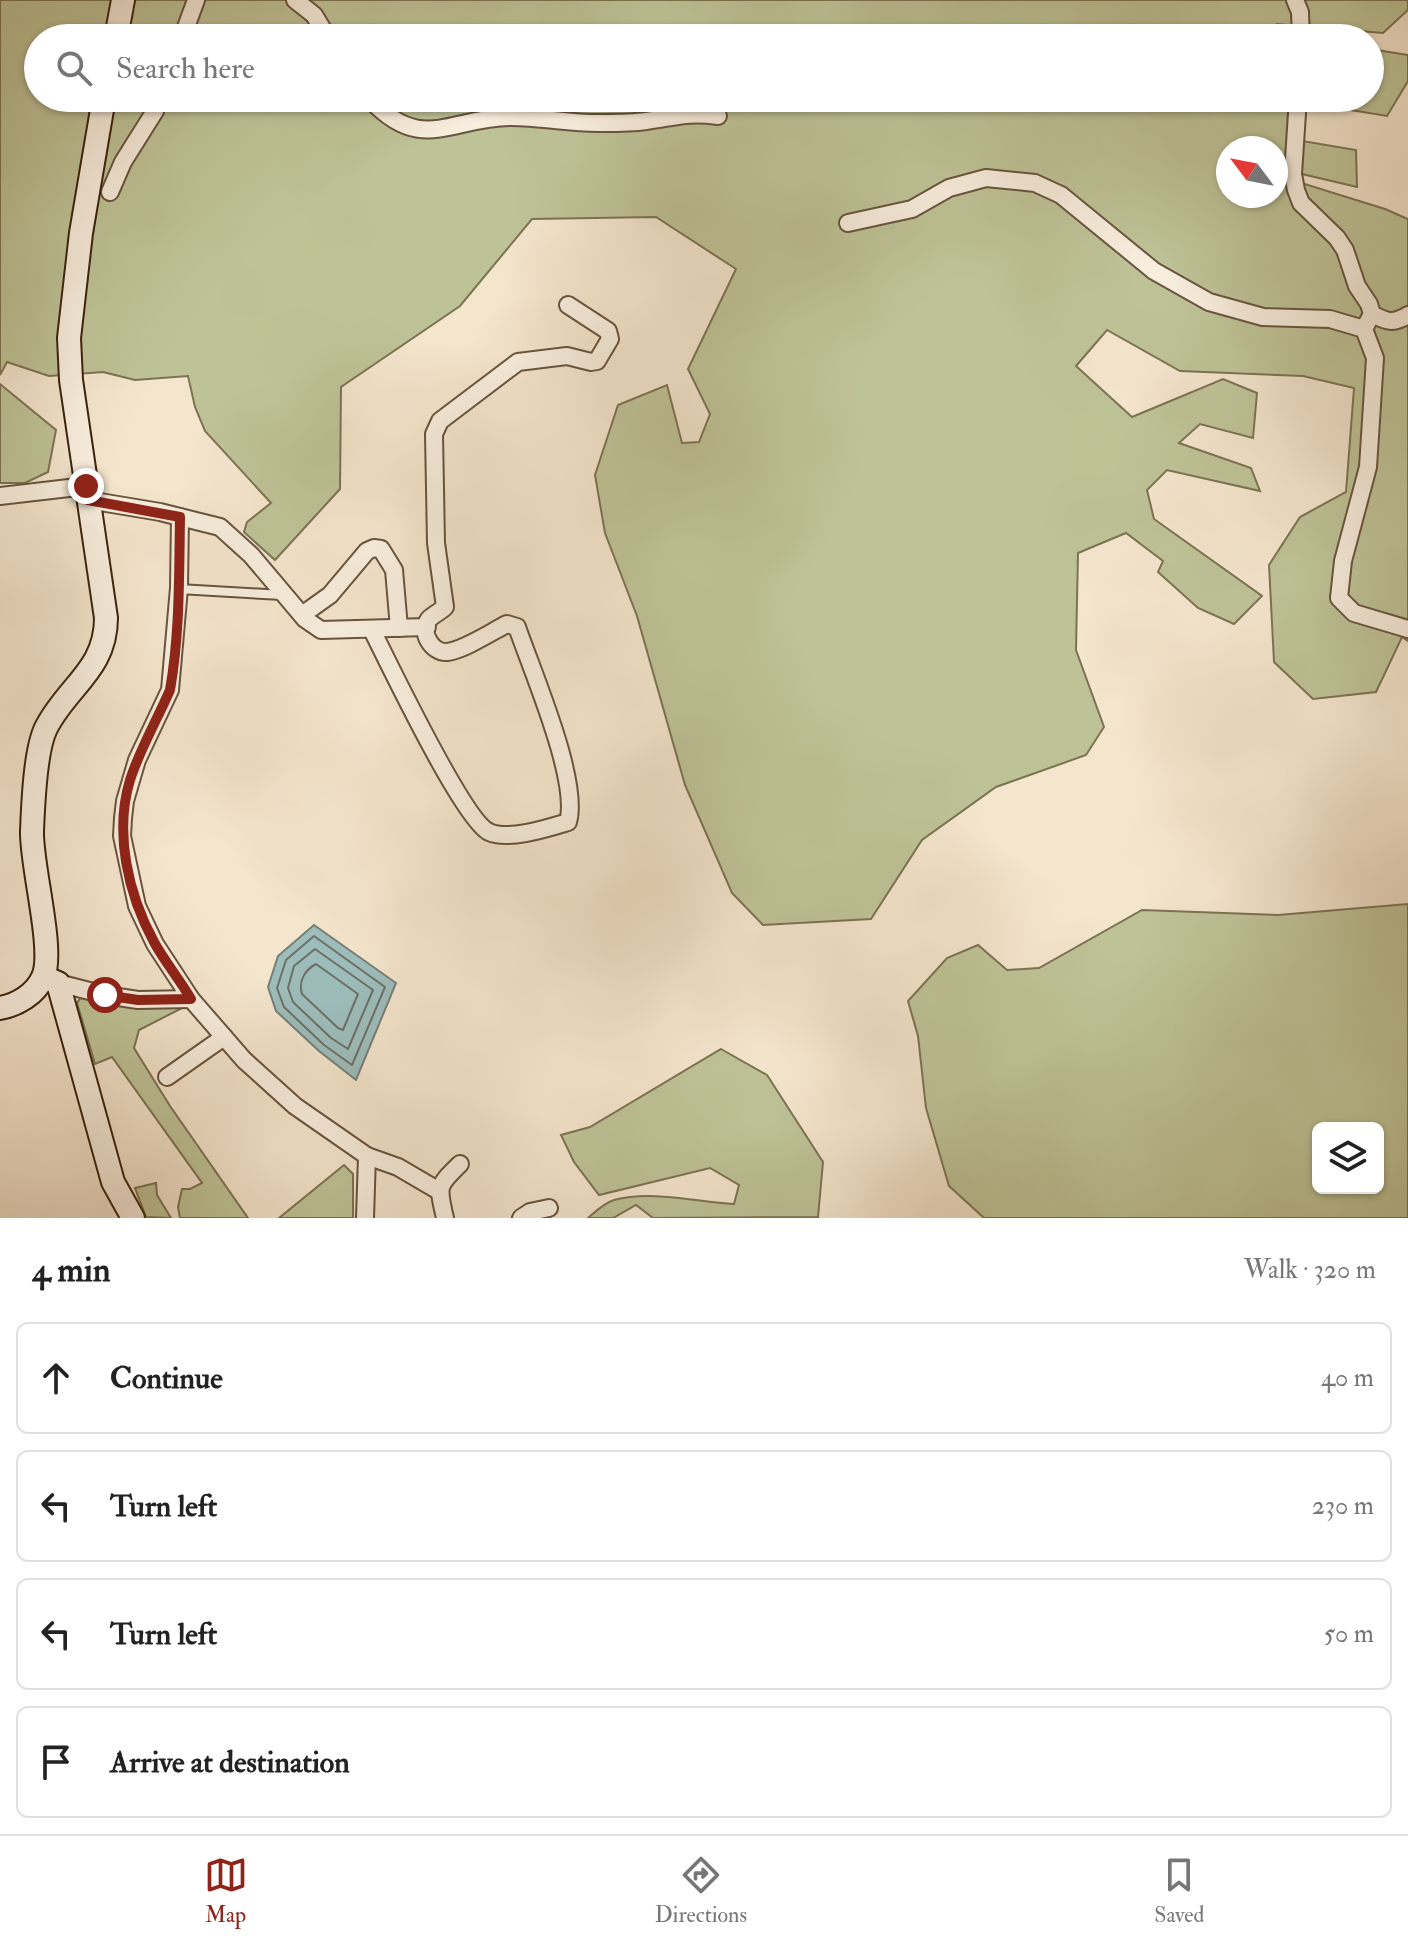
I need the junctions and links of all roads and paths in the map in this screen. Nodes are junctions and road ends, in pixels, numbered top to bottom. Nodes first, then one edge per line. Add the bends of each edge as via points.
1 (123, 0) edge
2 (196, 0) edge
3 (295, 0) edge
4 (1295, 0) edge
5 (119, 24) edge
6 (187, 24) edge
7 (319, 24) edge
8 (1300, 24) edge
9 (102, 112) edge
10 (154, 112) edge
11 (382, 112) edge
12 (692, 112) edge
13 (692, 112) edge
14 (1297, 112) edge
15 (718, 116) dead end
16 (110, 192) dead end
17 (848, 223) dead end
18 (568, 305) dead end
19 (1408, 315) edge
20 (1368, 321) junction
21 (87, 493) junction
22 (0, 496) edge
23 (180, 517) junction
24 (179, 588) junction
25 (285, 595) junction
26 (302, 615) junction
27 (427, 627) junction
28 (399, 628) junction
29 (1408, 629) edge
30 (372, 630) junction
31 (51, 980) junction
32 (191, 999) junction
33 (0, 1008) edge
34 (224, 1037) junction
35 (167, 1077) dead end
36 (367, 1156) junction
37 (460, 1164) dead end
38 (439, 1191) junction
39 (549, 1208) dead end
40 (133, 1218) edge
41 (365, 1218) edge
42 (445, 1218) edge
43 (521, 1218) edge

1 - 5 street
2 - 6 street
3 - 7 street
4 - 8 street
9 - 21 street via 69,338
10 - 16 street
11 - 12 street via 406,126 433,131 507,116 598,123 644,122
13 - 15 street
14 - 20 street via 1296,190 1301,203 1345,250 1369,304
17 - 20 street via 912,209 949,188 986,178 1035,183 1061,195 1154,271 1209,302 1263,317
18 - 27 street via 608,331 610,339 597,361 567,356 518,362 440,421 434,434 436,543 445,607
19 - 20 street via 1395,322
20 - 29 street via 1375,358 1368,467 1343,561 1339,598 1354,613
21 - 22 street
21 - 23 street
21 - 31 street via 106,634 92,669 44,731 38,764 33,857
23 - 24 street
23 - 25 street via 220,527
24 - 25 lane
24 - 32 street via 170,690 130,781 122,836 137,906
25 - 26 street
26 - 28 street via 330,595 374,548 381,549 394,570
26 - 30 street via 321,630
27 - 28 street
27 - 30 street via 432,646 450,652 507,624 517,627 565,767 568,822 500,836 485,831 444,769
28 - 30 street
31 - 32 street via 138,1000
31 - 33 street
31 - 40 street via 113,1182
32 - 34 street
34 - 35 street
34 - 36 street via 295,1106
36 - 38 street
36 - 41 street
37 - 38 street
38 - 42 street
39 - 43 street

